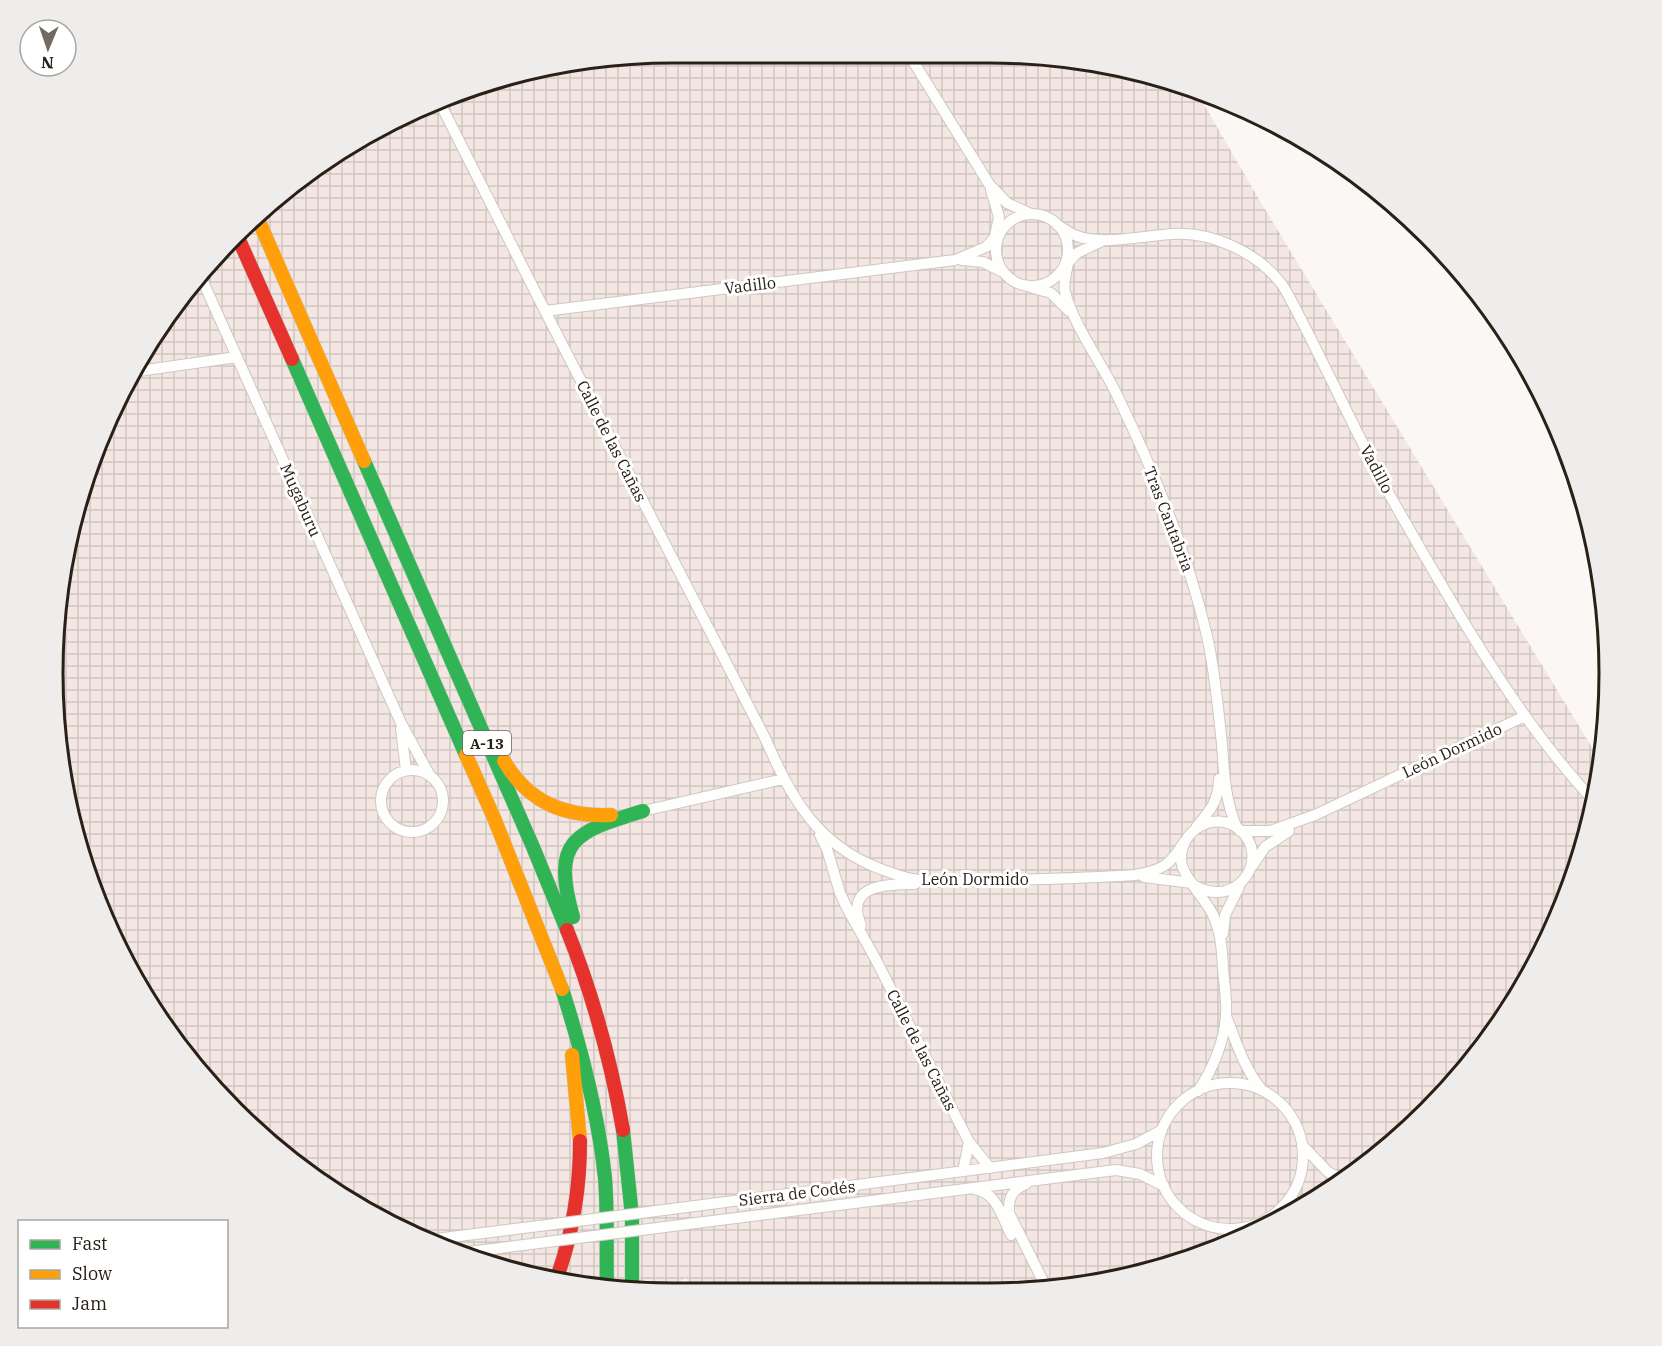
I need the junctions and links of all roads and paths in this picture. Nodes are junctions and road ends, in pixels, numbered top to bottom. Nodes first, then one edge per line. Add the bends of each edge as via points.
1 (914, 63) edge
2 (442, 108) edge
3 (989, 184) junction
4 (1032, 214) junction
5 (260, 224) edge
6 (1057, 225) junction
7 (1002, 230) junction
8 (1108, 239) junction
9 (994, 240) junction
10 (241, 243) edge
11 (996, 252) junction
12 (955, 260) junction
13 (1066, 262) junction
14 (1004, 273) junction
15 (204, 283) edge
16 (1024, 285) junction
17 (545, 311) junction
18 (1073, 315) junction
19 (237, 357) junction
20 (144, 370) edge
21 (437, 629) junction
22 (1525, 716) junction
23 (401, 723) junction
24 (1221, 737) junction
25 (406, 770) junction
26 (429, 774) junction
27 (783, 779) junction
28 (1587, 793) edge
29 (643, 811) junction
30 (1314, 815) junction
31 (812, 824) junction
32 (1239, 829) junction
33 (1194, 830) junction
34 (1184, 842) junction
35 (1135, 875) junction
36 (1246, 877) junction
37 (942, 882) junction
38 (1194, 884) junction
39 (1221, 943) junction
40 (875, 958) junction
41 (562, 991) junction
42 (1226, 1015) junction
43 (614, 1086) junction
44 (1198, 1090) junction
45 (1262, 1090) junction
46 (1162, 1130) junction
47 (969, 1142) junction
48 (1302, 1145) junction
49 (990, 1168) junction
50 (963, 1171) junction
51 (1334, 1176) edge
52 (1036, 1180) junction
53 (1164, 1186) junction
54 (968, 1189) junction
55 (1288, 1204) edge
56 (1284, 1205) junction
57 (1274, 1212) edge
58 (1243, 1227) edge
59 (443, 1238) edge
60 (477, 1251) edge
61 (559, 1272) edge
62 (607, 1279) edge
63 (1036, 1281) edge
64 (1043, 1281) edge
65 (632, 1282) edge

1 - 3 street
2 - 17 street, Calle de las Cañas
3 - 4 street via 1007,203
3 - 9 street via 999,217
4 - 6 street
4 - 7 street via 1020,216
5 - 21 highway, A-13
6 - 8 street via 1078,237
6 - 13 street via 1068,245
7 - 9 street
7 - 11 street
8 - 13 street
8 - 22 street, Vadillo via 1177,233 1203,236 1233,246 1280,282 1425,558
9 - 11 street
9 - 12 street via 980,252
10 - 41 highway, A-13 via 495,818
11 - 14 street
12 - 14 street via 983,262
12 - 17 street, Vadillo
13 - 16 street via 1047,283
13 - 18 street via 1064,291
14 - 16 street
15 - 19 street, Mugaburu
16 - 18 street via 1051,293
17 - 27 street, Calle de las Cañas
18 - 24 street, Tras Cantabria via 1126,414 1173,522 1207,638
19 - 20 street
19 - 23 street, Mugaburu
21 - 29 highway via 465,672 506,765 525,789 574,814 596,817
21 - 43 highway, A-13 via 572,940
22 - 28 street, Vadillo
22 - 30 street, León Dormido
23 - 25 street
23 - 26 street
24 - 32 street, Tras Cantabria via 1226,793
24 - 33 street, Tras Cantabria via 1218,796
25 - 26 street
25 - 26 street via 389,780 381,804 387,820 405,832 422,831 440,817 442,790
27 - 29 street
27 - 31 street, León Dormido
29 - 43 highway via 589,829 566,853 563,872 569,906 613,1044
30 - 32 street, León Dormido via 1270,831
30 - 36 street, León Dormido via 1272,840
31 - 37 street, León Dormido via 863,862 910,879
31 - 40 street, Calle de las Cañas via 827,849 840,894
32 - 33 street via 1215,822
32 - 36 street via 1250,846 1251,865
33 - 34 street
34 - 35 street, León Dormido via 1166,867
34 - 38 street via 1181,864
35 - 37 street, León Dormido
35 - 38 street, León Dormido
36 - 38 street via 1237,886 1221,892
36 - 39 street via 1225,915
37 - 40 street, Calle de las Cañas via 880,885 860,898 858,918
38 - 39 street via 1212,913
39 - 42 street
40 - 47 street, Calle de las Cañas
41 - 61 highway via 578,1092 581,1141 572,1229
41 - 62 highway, A-13 via 584,1058 599,1130 605,1180
42 - 44 street via 1217,1055
42 - 45 street via 1239,1054
43 - 65 highway, A-13 via 628,1174
44 - 45 street via 1230,1083
44 - 46 street via 1178,1105
45 - 48 street via 1288,1112
46 - 49 street, Sierra de Codés via 1120,1150
46 - 53 street via 1158,1164
47 - 49 street, Calle de las Cañas
47 - 50 street
48 - 51 street
48 - 56 street via 1300,1176
49 - 50 street, Sierra de Codés
50 - 59 street, Sierra de Codés, bridge
52 - 53 street, Sierra de Codés via 1116,1170 1140,1174
52 - 54 street, Sierra de Codés
52 - 64 street via 1013,1191 1008,1203 1009,1213
53 - 58 street via 1187,1214 1223,1228
54 - 60 street, Sierra de Codés, bridge
54 - 63 street via 982,1190 993,1199
55 - 56 street
56 - 57 street

